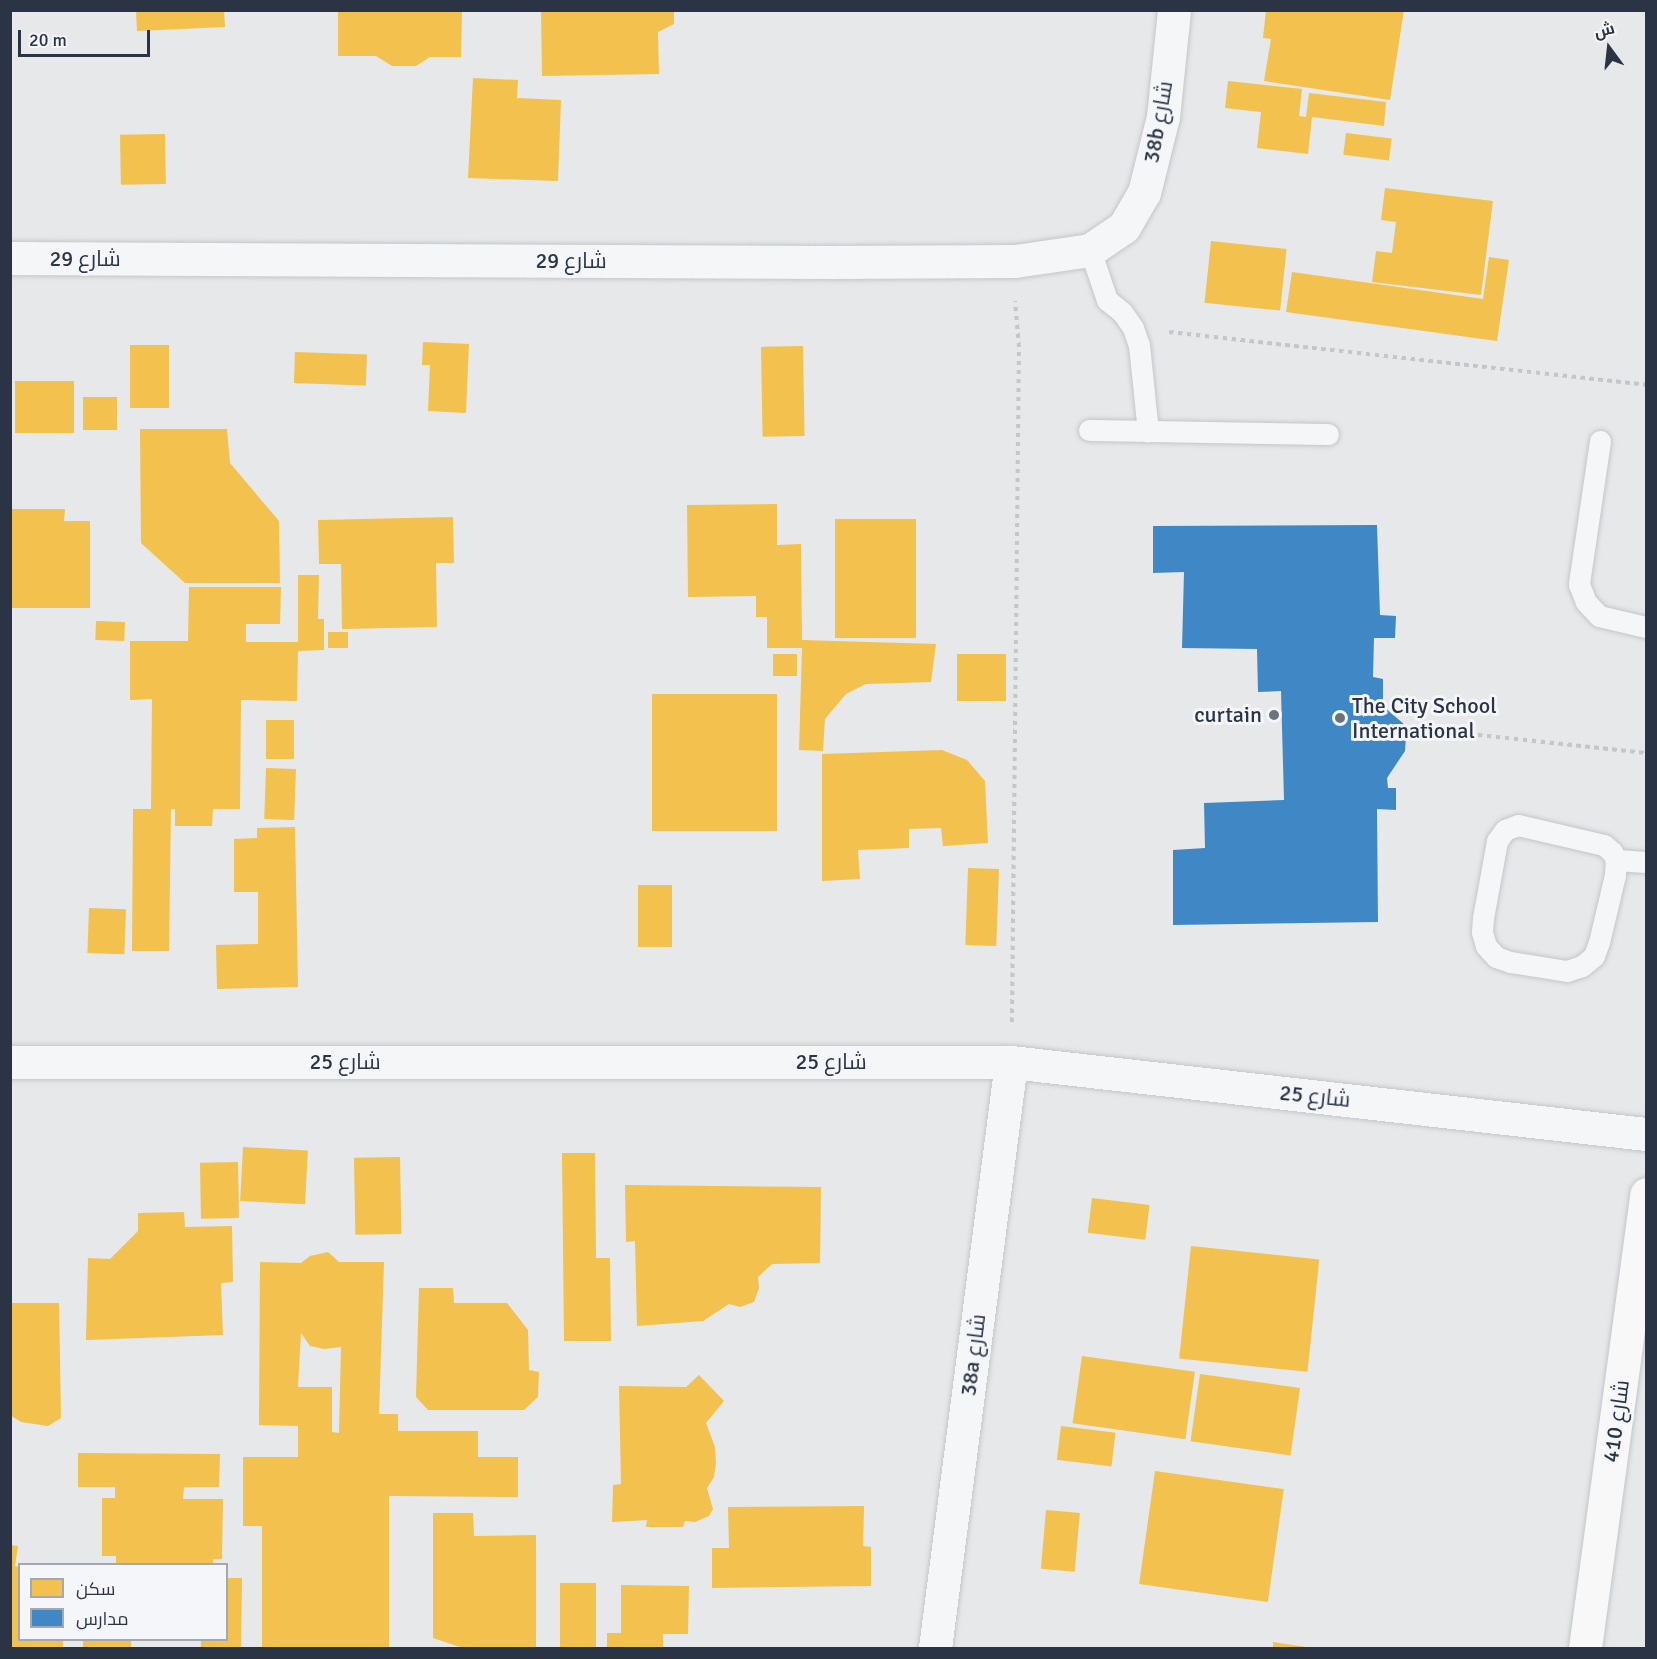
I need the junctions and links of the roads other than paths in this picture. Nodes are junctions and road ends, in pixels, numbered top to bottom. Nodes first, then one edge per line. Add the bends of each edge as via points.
1 (1174, 10) edge
2 (1124, 227) joint
3 (1090, 250) junction
4 (10, 258) edge
5 (1089, 430) dead end
6 (1148, 432) junction
7 (1328, 434) dead end
8 (1600, 441) dead end
9 (1647, 627) edge
10 (1616, 860) junction
11 (1647, 862) edge
12 (10, 1062) edge
13 (1011, 1062) junction
14 (1647, 1134) edge
15 (1647, 1194) edge
16 (935, 1648) edge
17 (1585, 1648) edge

1 - 2 street, 38b شارع via 1163,117 1144,193
2 - 3 street, شارع 29
3 - 4 street, شارع 29 via 1015,261
3 - 6 lane via 1107,300 1132,328 1142,364
5 - 6 lane
6 - 7 lane
8 - 9 lane via 1579,584 1586,602 1599,616
10 - 10 lane via 1604,845 1532,827 1518,825 1505,830 1497,841 1486,897 1482,932 1486,946 1496,957 1510,962 1567,971 1582,966 1594,956 1599,942
10 - 11 lane
12 - 13 street, شارع 25
13 - 14 street, شارع 25
13 - 16 street, 38a شارع
15 - 17 street, شارع 410

